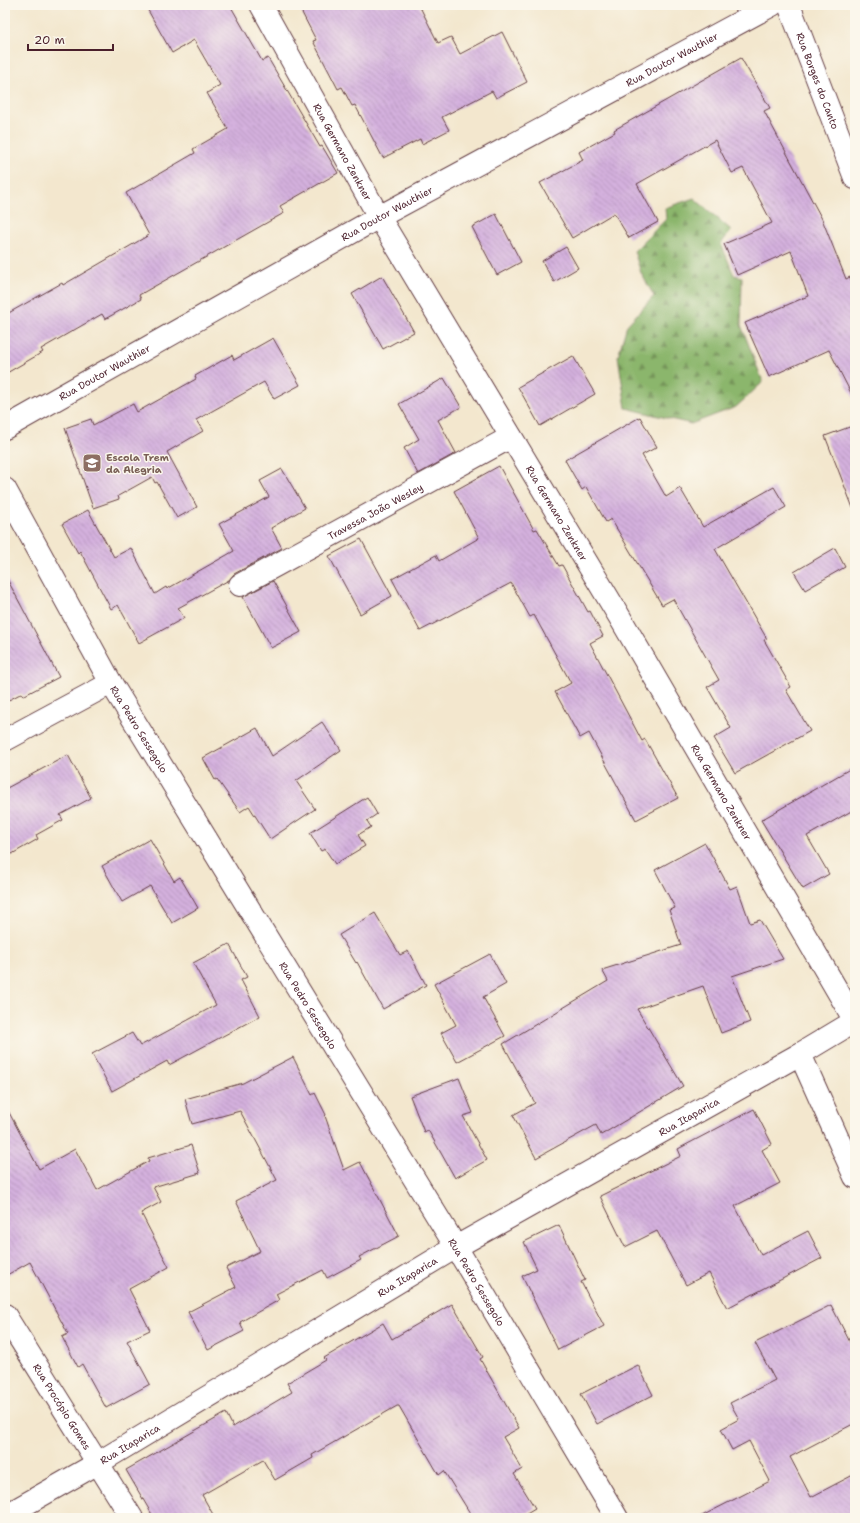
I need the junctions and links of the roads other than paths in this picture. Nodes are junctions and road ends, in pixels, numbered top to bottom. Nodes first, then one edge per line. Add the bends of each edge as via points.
1 (261, 5) edge
2 (772, 5) edge
3 (789, 5) edge
4 (855, 178) edge
5 (379, 217) junction
6 (5, 428) edge
7 (511, 437) junction
8 (5, 489) edge
9 (240, 585) dead end
10 (111, 683) junction
11 (5, 740) edge
12 (855, 1021) edge
13 (800, 1054) junction
14 (855, 1177) edge
15 (456, 1247) junction
16 (5, 1316) edge
17 (98, 1462) junction
18 (5, 1516) edge
19 (132, 1518) edge
20 (617, 1518) edge

1 - 5 street, Rua Germano Zenkner
2 - 5 street, Rua Doutor Wauthier
3 - 4 street, Rua Borges do Canto
5 - 6 street, Rua Doutor Wauthier
5 - 7 street, Rua Germano Zenkner
7 - 9 street, Travessa João Wesley
7 - 12 street, Rua Germano Zenkner via 619,616
8 - 10 street, Rua Pedro Sessegolo
10 - 11 street
10 - 15 street, Rua Pedro Sessegolo
12 - 13 street, Rua Itaparica
13 - 14 street
13 - 15 street, Rua Itaparica
15 - 17 street, Rua Itaparica
15 - 20 street, Rua Pedro Sessegolo
16 - 17 street, Rua Procópio Gomes
17 - 18 street, Rua Itaparica
17 - 19 street, Rua Procópio Gomes

